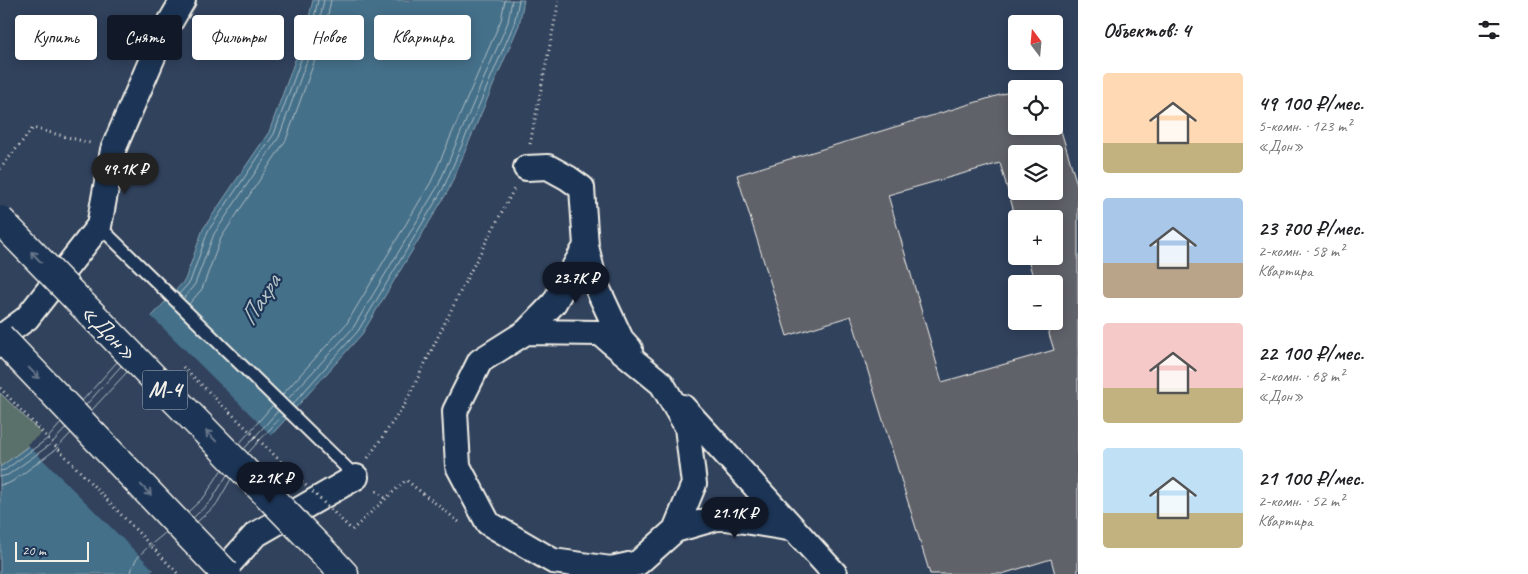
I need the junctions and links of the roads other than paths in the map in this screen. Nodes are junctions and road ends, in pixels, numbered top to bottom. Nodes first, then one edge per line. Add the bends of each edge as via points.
1 (183, 0) edge
2 (526, 168) road end
3 (0, 220) edge
4 (99, 226) junction
5 (586, 246) junction
6 (526, 332) junction
7 (0, 337) edge
8 (662, 384) junction
9 (356, 477) joint
10 (794, 529) junction
11 (675, 530) junction
12 (337, 567) edge
13 (220, 574) edge
14 (226, 574) edge
15 (835, 574) edge

1 - 4 street via 161,38 113,150
2 - 5 street via 548,167 582,188
12 -> 3 highway, «Дон» / М-4, bridge
4 - 7 street via 28,318
4 - 9 lane
5 - 6 street via 554,303
5 - 8 street via 594,283 621,338
6 - 8 street via 600,333
6 - 11 street via 480,361 455,411 458,466 488,523 553,561 611,569 638,562
7 -> 14 highway, bridge
8 - 10 street
8 - 11 street via 687,427 694,484
9 - 13 street via 255,535
10 - 11 street via 720,517
10 - 15 street

